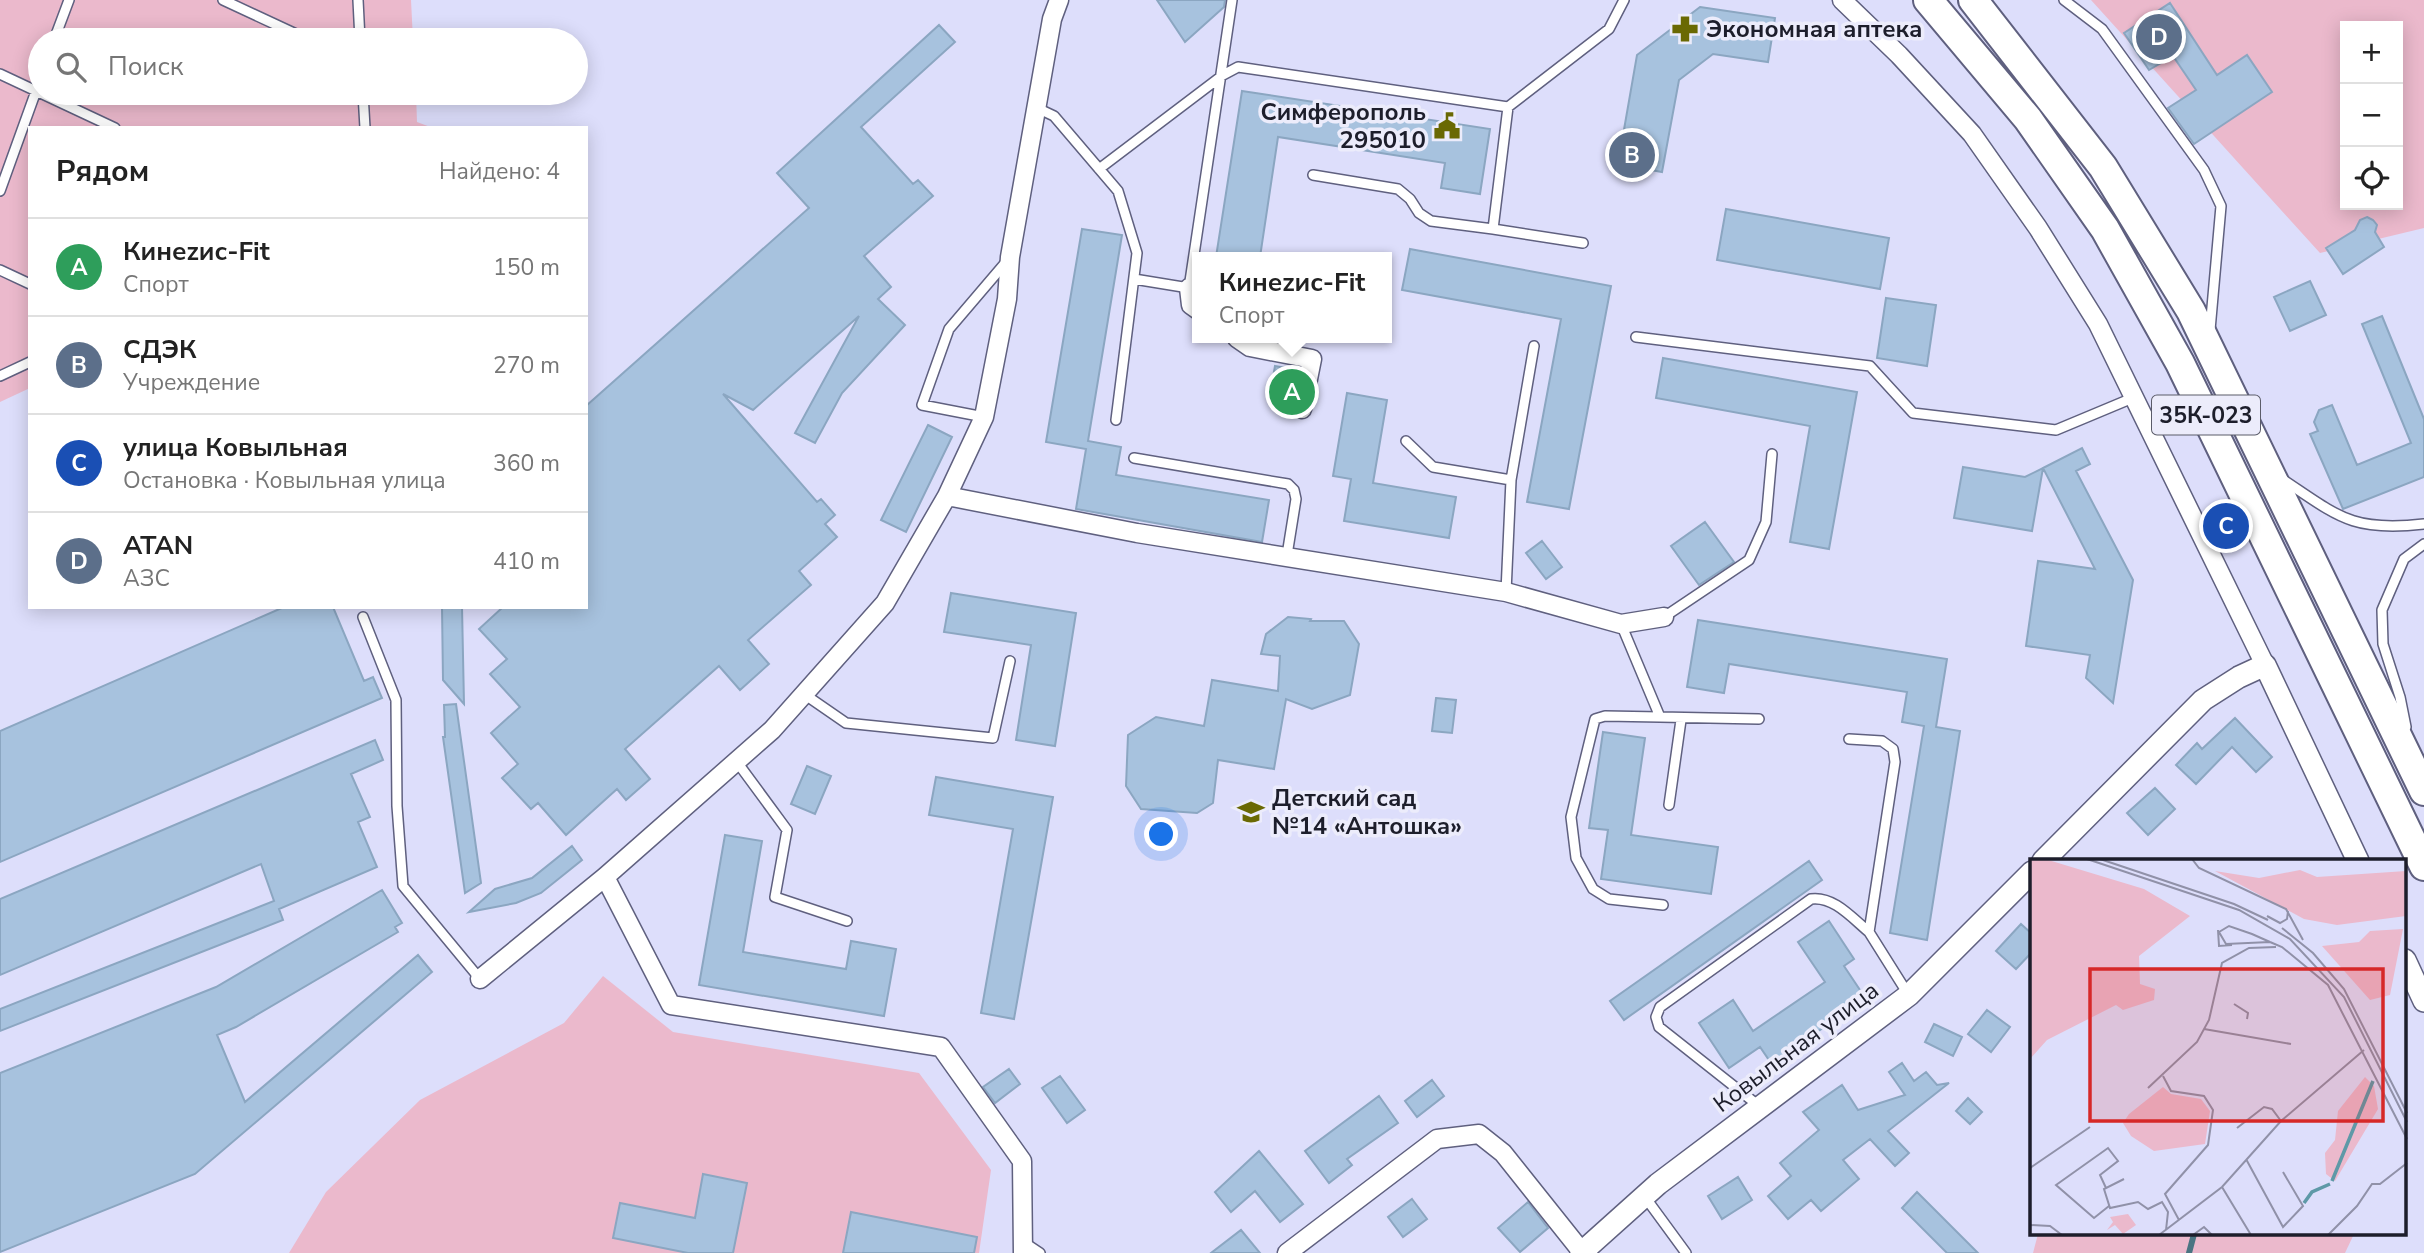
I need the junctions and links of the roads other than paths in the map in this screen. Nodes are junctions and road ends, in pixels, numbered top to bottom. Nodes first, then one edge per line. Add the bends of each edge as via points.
1 (69, 0) edge
2 (223, 0) edge
3 (358, 0) edge
4 (1059, 0) edge
5 (1232, 0) edge
6 (1624, 0) edge
7 (1842, 0) edge
8 (1928, 0) edge
9 (1973, 0) edge
10 (2064, 0) edge
11 (58, 28) edge
12 (283, 28) edge
13 (359, 28) edge
14 (0, 74) edge
15 (1223, 75) junction
16 (28, 87) edge
17 (31, 105) edge
18 (66, 105) edge
19 (364, 105) edge
20 (1508, 107) junction
21 (1037, 108) junction
22 (111, 126) edge
23 (365, 126) edge
24 (1099, 169) junction
25 (1314, 175) dead end
26 (0, 191) edge
27 (1493, 229) junction
28 (1583, 243) dead end
29 (1195, 252) edge
30 (1010, 257) junction
31 (1192, 269) edge
32 (0, 270) edge
33 (1134, 279) junction
34 (28, 283) edge
35 (1189, 288) junction
36 (1192, 306) edge
37 (1636, 337) dead end
38 (2209, 342) junction
39 (1245, 343) edge
40 (1534, 346) dead end
41 (28, 363) edge
42 (0, 376) edge
43 (2135, 397) junction
44 (1302, 409) dead end
45 (984, 417) junction
46 (1116, 419) dead end
47 (1406, 441) dead end
48 (1772, 454) dead end
49 (1134, 458) dead end
50 (2265, 468) junction
51 (1511, 480) junction
52 (947, 496) junction
53 (2424, 524) edge
54 (2424, 544) edge
55 (1287, 555) junction
56 (1506, 592) junction
57 (363, 617) dead end
58 (1664, 617) joint
59 (1621, 624) junction
60 (1010, 661) dead end
61 (2265, 665) junction
62 (804, 694) junction
63 (1660, 717) junction
64 (1759, 719) dead end
65 (1681, 720) junction
66 (1849, 739) dead end
67 (737, 762) junction
68 (2418, 779) edge
69 (1669, 805) dead end
70 (2045, 859) edge
71 (2357, 859) edge
72 (2424, 866) edge
73 (2030, 874) edge
74 (605, 877) junction
75 (1663, 905) dead end
76 (847, 921) dead end
77 (1869, 932) junction
78 (2406, 962) edge
79 (480, 979) joint
80 (1909, 995) junction
81 (2424, 1001) edge
82 (1760, 1107) junction
83 (1645, 1197) junction
84 (1029, 1250) edge
85 (1287, 1253) edge
86 (1582, 1253) edge
87 (1686, 1253) edge

1 - 11 lane
2 - 12 lane
3 - 13 lane
4 - 21 street
5 - 15 lane
6 - 20 lane via 1609,29
7 - 43 street via 1972,134 2098,324
8 - 72 main road, 35К-023 via 2028,119 2105,229 2180,363
9 - 38 main road, 35К-023 via 2103,167
10 - 38 lane via 2102,29 2204,170 2221,206
14 - 16 lane
15 - 20 lane via 1238,67
15 - 24 lane
15 - 29 lane
17 - 26 lane
18 - 22 lane
19 - 23 lane
20 - 27 lane
21 - 24 lane via 1054,116
21 - 30 street
24 - 33 lane via 1118,191 1136,253
25 - 27 lane via 1398,189 1431,221
27 - 28 lane
30 - 45 street via 1007,299
30 - 45 lane via 949,329 922,405
31 - 35 lane
32 - 34 lane
33 - 35 lane
33 - 46 lane
35 - 36 street
37 - 43 lane via 1870,366 1913,413 2056,430
38 - 50 main road, 35К-023
39 - 44 street via 1311,359
40 - 51 lane
41 - 42 lane
43 - 61 street
45 - 52 street
47 - 51 lane via 1433,467
48 - 58 lane via 1766,522 1749,561
49 - 55 lane via 1289,484 1296,499
50 - 53 lane via 2339,518 2384,528
50 - 68 main road, 35К-023
51 - 56 lane
52 - 55 street via 1137,533
52 - 62 street via 885,603
54 - 68 lane via 2404,559 2382,610 2383,644
55 - 56 street
56 - 59 street
57 - 79 lane via 396,700 403,886
58 - 59 street
59 - 63 lane
60 - 62 lane via 993,738 846,723
61 - 70 street via 2203,700
61 - 71 street
62 - 67 street
63 - 65 lane
63 - 75 lane via 1595,719 1571,817 1576,858 1593,889 1609,899
64 - 65 lane
65 - 69 lane
66 - 77 lane via 1882,741 1893,749 1895,762
67 - 74 street
67 - 76 lane via 787,830 775,897
73 - 80 street, Ковыльная улица
74 - 79 street
74 - 84 street via 671,1005 941,1047 1022,1161
77 - 80 lane
77 - 82 lane via 1833,902 1811,899 1660,1007 1659,1027
78 - 81 street
80 - 82 street, Ковыльная улица
82 - 83 street, Ковыльная улица
83 - 86 street, Ковыльная улица
83 - 87 lane
85 - 86 street via 1437,1139 1479,1134 1503,1153

